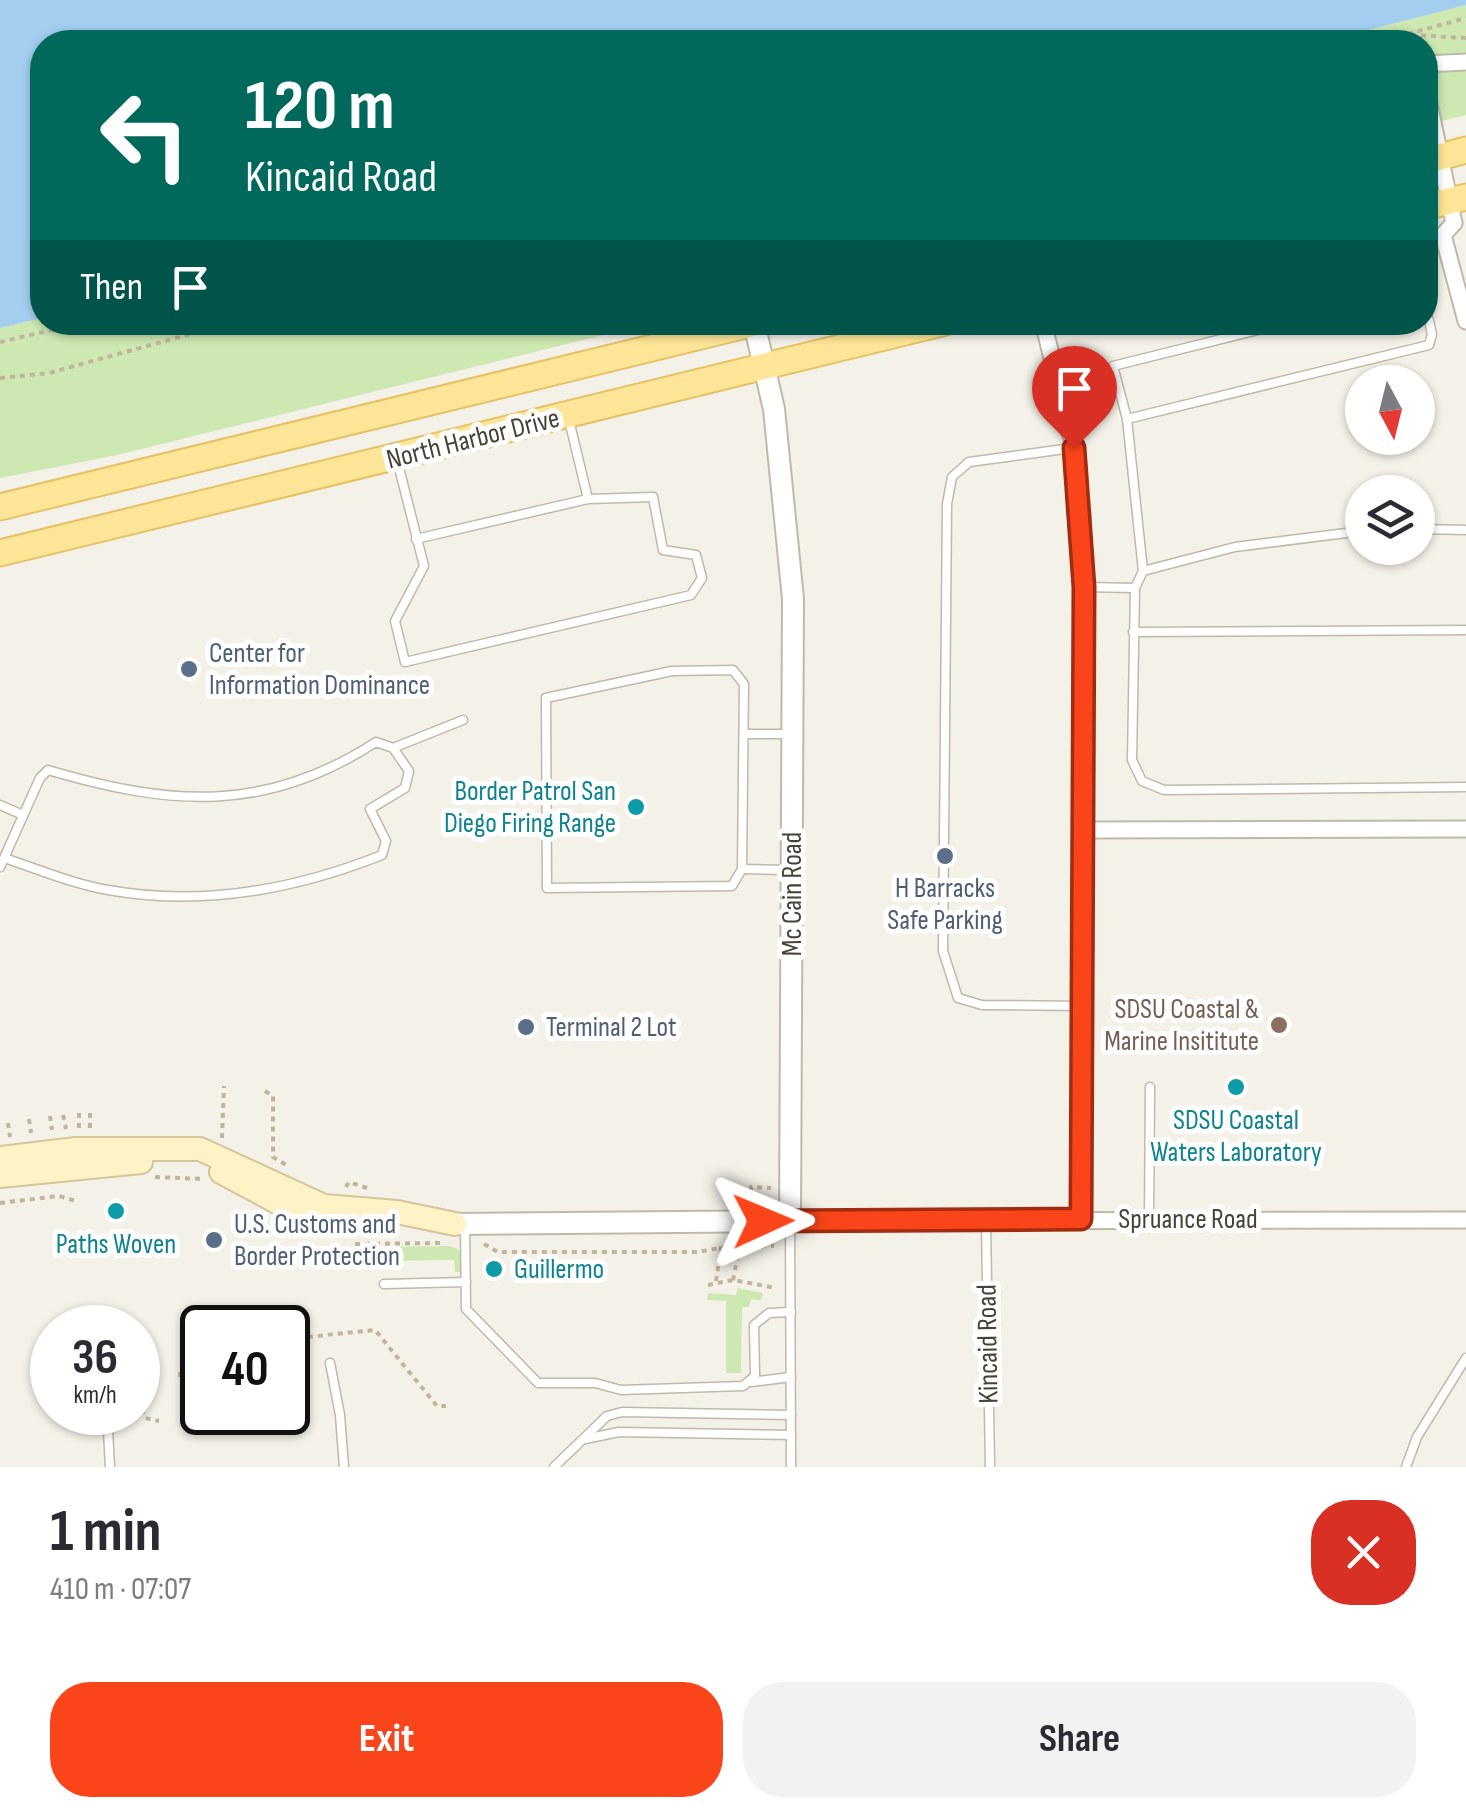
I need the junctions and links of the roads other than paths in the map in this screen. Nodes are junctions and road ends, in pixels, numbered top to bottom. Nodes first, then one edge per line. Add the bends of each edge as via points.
1 (1466, 62) edge
2 (1438, 63) edge
3 (1466, 150) edge
4 (1438, 157) edge
5 (1438, 175) edge
6 (1452, 211) edge
7 (1466, 321) edge
8 (707, 335) edge
9 (758, 335) edge
10 (895, 335) edge
11 (1045, 335) edge
12 (1238, 335) edge
13 (1432, 335) edge
14 (764, 368) junction
15 (568, 416) junction
16 (1128, 420) junction
17 (1074, 448) junction
18 (396, 458) junction
19 (588, 500) junction
20 (0, 507) edge
21 (1435, 529) edge
22 (1466, 530) edge
23 (1345, 532) edge
24 (416, 538) junction
25 (0, 553) edge
26 (1143, 571) junction
27 (1084, 587) junction
28 (1136, 588) junction
29 (1466, 630) edge
30 (1134, 632) junction
31 (463, 720) dead end
32 (744, 734) junction
33 (792, 734) junction
34 (393, 748) junction
35 (1466, 787) edge
36 (0, 804) edge
37 (23, 815) junction
38 (1083, 830) junction
39 (1466, 830) edge
40 (2, 862) edge
41 (742, 869) junction
42 (792, 870) junction
43 (1082, 1006) junction
44 (1150, 1086) dead end
45 (6, 1150) edge
46 (0, 1176) edge
47 (1081, 1219) junction
48 (1149, 1220) junction
49 (1466, 1220) edge
50 (790, 1221) junction
51 (986, 1221) junction
52 (460, 1224) junction
53 (466, 1282) junction
54 (384, 1284) dead end
55 (790, 1312) junction
56 (1466, 1358) edge
57 (330, 1363) dead end
58 (791, 1377) junction
59 (752, 1382) junction
60 (791, 1415) junction
61 (108, 1435) edge
62 (791, 1435) junction
63 (581, 1441) junction
64 (110, 1467) edge
65 (344, 1467) edge
66 (554, 1467) edge
67 (791, 1467) edge
68 (990, 1467) edge
69 (1406, 1467) edge

1 - 2 street
3 - 4 main road
5 - 6 street
6 - 7 street via 1443,234
8 - 20 main road, North Harbor Drive
9 - 14 street, Mc Cain Road
10 - 14 main road, North Harbor Drive
11 - 17 street
12 - 16 lane via 1113,366
13 - 16 lane via 1429,344
14 - 15 main road, North Harbor Drive
14 - 33 street, Mc Cain Road via 790,544
15 - 18 main road, North Harbor Drive
15 - 19 lane
16 - 26 lane
17 - 27 street
17 - 43 lane via 969,462 952,477 944,951 958,998 982,1005
18 - 24 lane
18 - 25 main road, North Harbor Drive
19 - 24 lane
19 - 24 lane via 653,496 663,550 696,556 702,578 691,595 405,662 395,621 424,566
21 - 22 lane
23 - 26 lane via 1234,547
26 - 28 lane
27 - 28 lane
27 - 38 street
28 - 30 lane
29 - 30 lane
30 - 35 lane via 1132,760 1142,781 1164,790
31 - 34 lane
32 - 33 lane
32 - 41 lane
32 - 41 lane via 744,684 733,670 672,671 546,698 547,888 732,886
33 - 42 street, Mc Cain Road
34 - 37 lane via 376,742 293,786 176,799 48,770
34 - 40 lane via 410,780 370,809 386,841 382,855 321,879 181,898 106,890
36 - 37 lane
37 - 40 lane
38 - 39 street
38 - 43 street
41 - 42 lane
42 - 50 street, Mc Cain Road
43 - 47 street
44 - 48 lane
45 - 52 main road via 200,1149 324,1206
46 - 52 main road via 182,1163 208,1166 320,1222
47 - 48 street, Spruance Road
47 - 51 street, Spruance Road
48 - 49 street, Spruance Road
50 - 51 street, Spruance Road
50 - 52 street
50 - 55 lane, Mc Cain Road
51 - 68 lane, Kincaid Road
52 - 53 lane
53 - 54 lane
53 - 59 lane via 470,1318 538,1383 620,1390
55 - 58 lane, Mc Cain Road
55 - 59 lane via 769,1313 754,1325
56 - 69 lane
57 - 65 lane
58 - 59 lane
58 - 60 lane, Mc Cain Road
60 - 62 lane, Mc Cain Road
60 - 63 lane via 622,1412
61 - 64 lane
62 - 63 lane via 619,1432
62 - 67 lane, Mc Cain Road
63 - 66 lane

